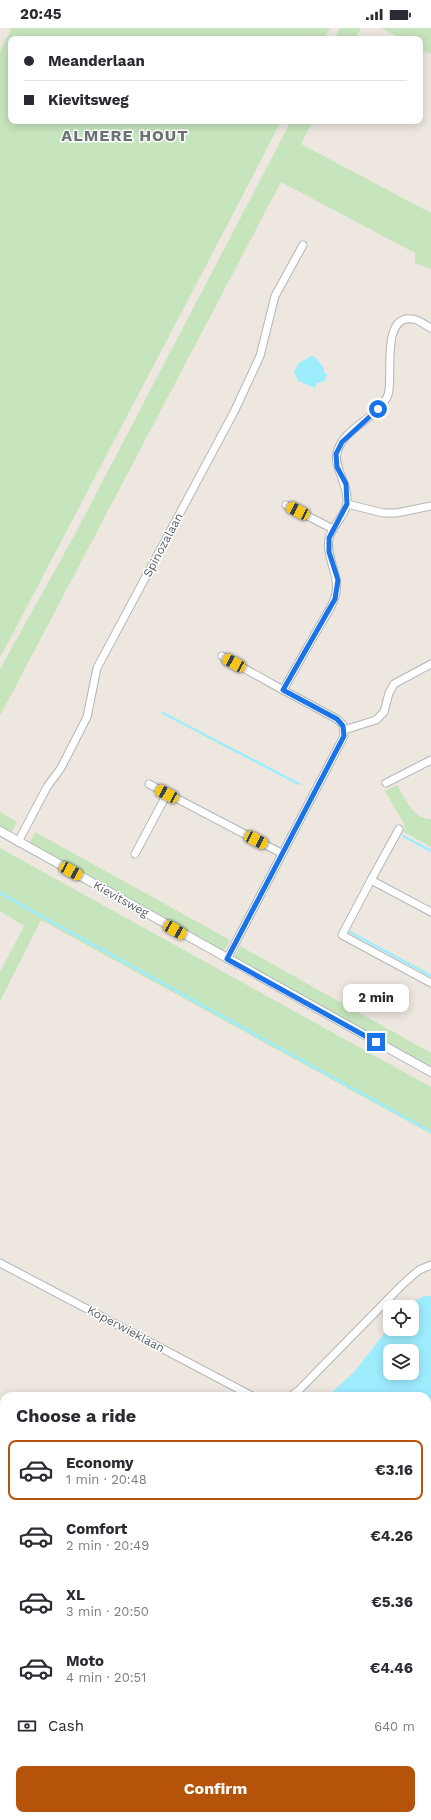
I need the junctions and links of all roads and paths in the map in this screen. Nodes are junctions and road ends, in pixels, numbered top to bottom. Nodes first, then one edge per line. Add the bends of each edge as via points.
1 (303, 245) dead end
2 (431, 328) edge
3 (347, 504) junction
4 (286, 506) dead end
5 (431, 506) edge
6 (333, 529) junction
7 (222, 656) dead end
8 (431, 664) edge
9 (283, 690) junction
10 (344, 730) junction
11 (431, 760) edge
12 (386, 783) dead end
13 (149, 784) dead end
14 (167, 794) junction
15 (399, 829) dead end
16 (0, 831) edge
17 (18, 842) junction
18 (281, 853) junction
19 (134, 854) dead end
20 (371, 880) junction
21 (431, 912) edge
22 (227, 959) junction
23 (431, 983) edge
24 (431, 1072) edge
25 (0, 1263) edge
26 (431, 1265) edge
27 (244, 1392) edge
28 (296, 1392) edge

1 - 17 street, Spinozalaan via 275,296 260,356 237,406 97,668 87,717
2 - 3 street via 405,318 398,324 391,341 388,394 378,409 342,442 336,454 337,467 346,484
3 - 5 street via 397,514
3 - 6 street
4 - 6 street
6 - 9 street via 329,538 329,552 338,580 335,599
7 - 9 street
8 - 10 street via 394,684 384,712 376,720
9 - 10 street via 337,719
10 - 18 street via 342,740
11 - 12 street
13 - 14 street
14 - 18 street
14 - 19 street
15 - 20 street
16 - 17 street, Kievitsweg
17 - 22 street, Kievitsweg
18 - 22 street
20 - 21 street
20 - 23 street via 342,935
22 - 24 street, Kievitsweg
25 - 27 street, Koperwieklaan
26 - 28 street via 419,1270 402,1285

